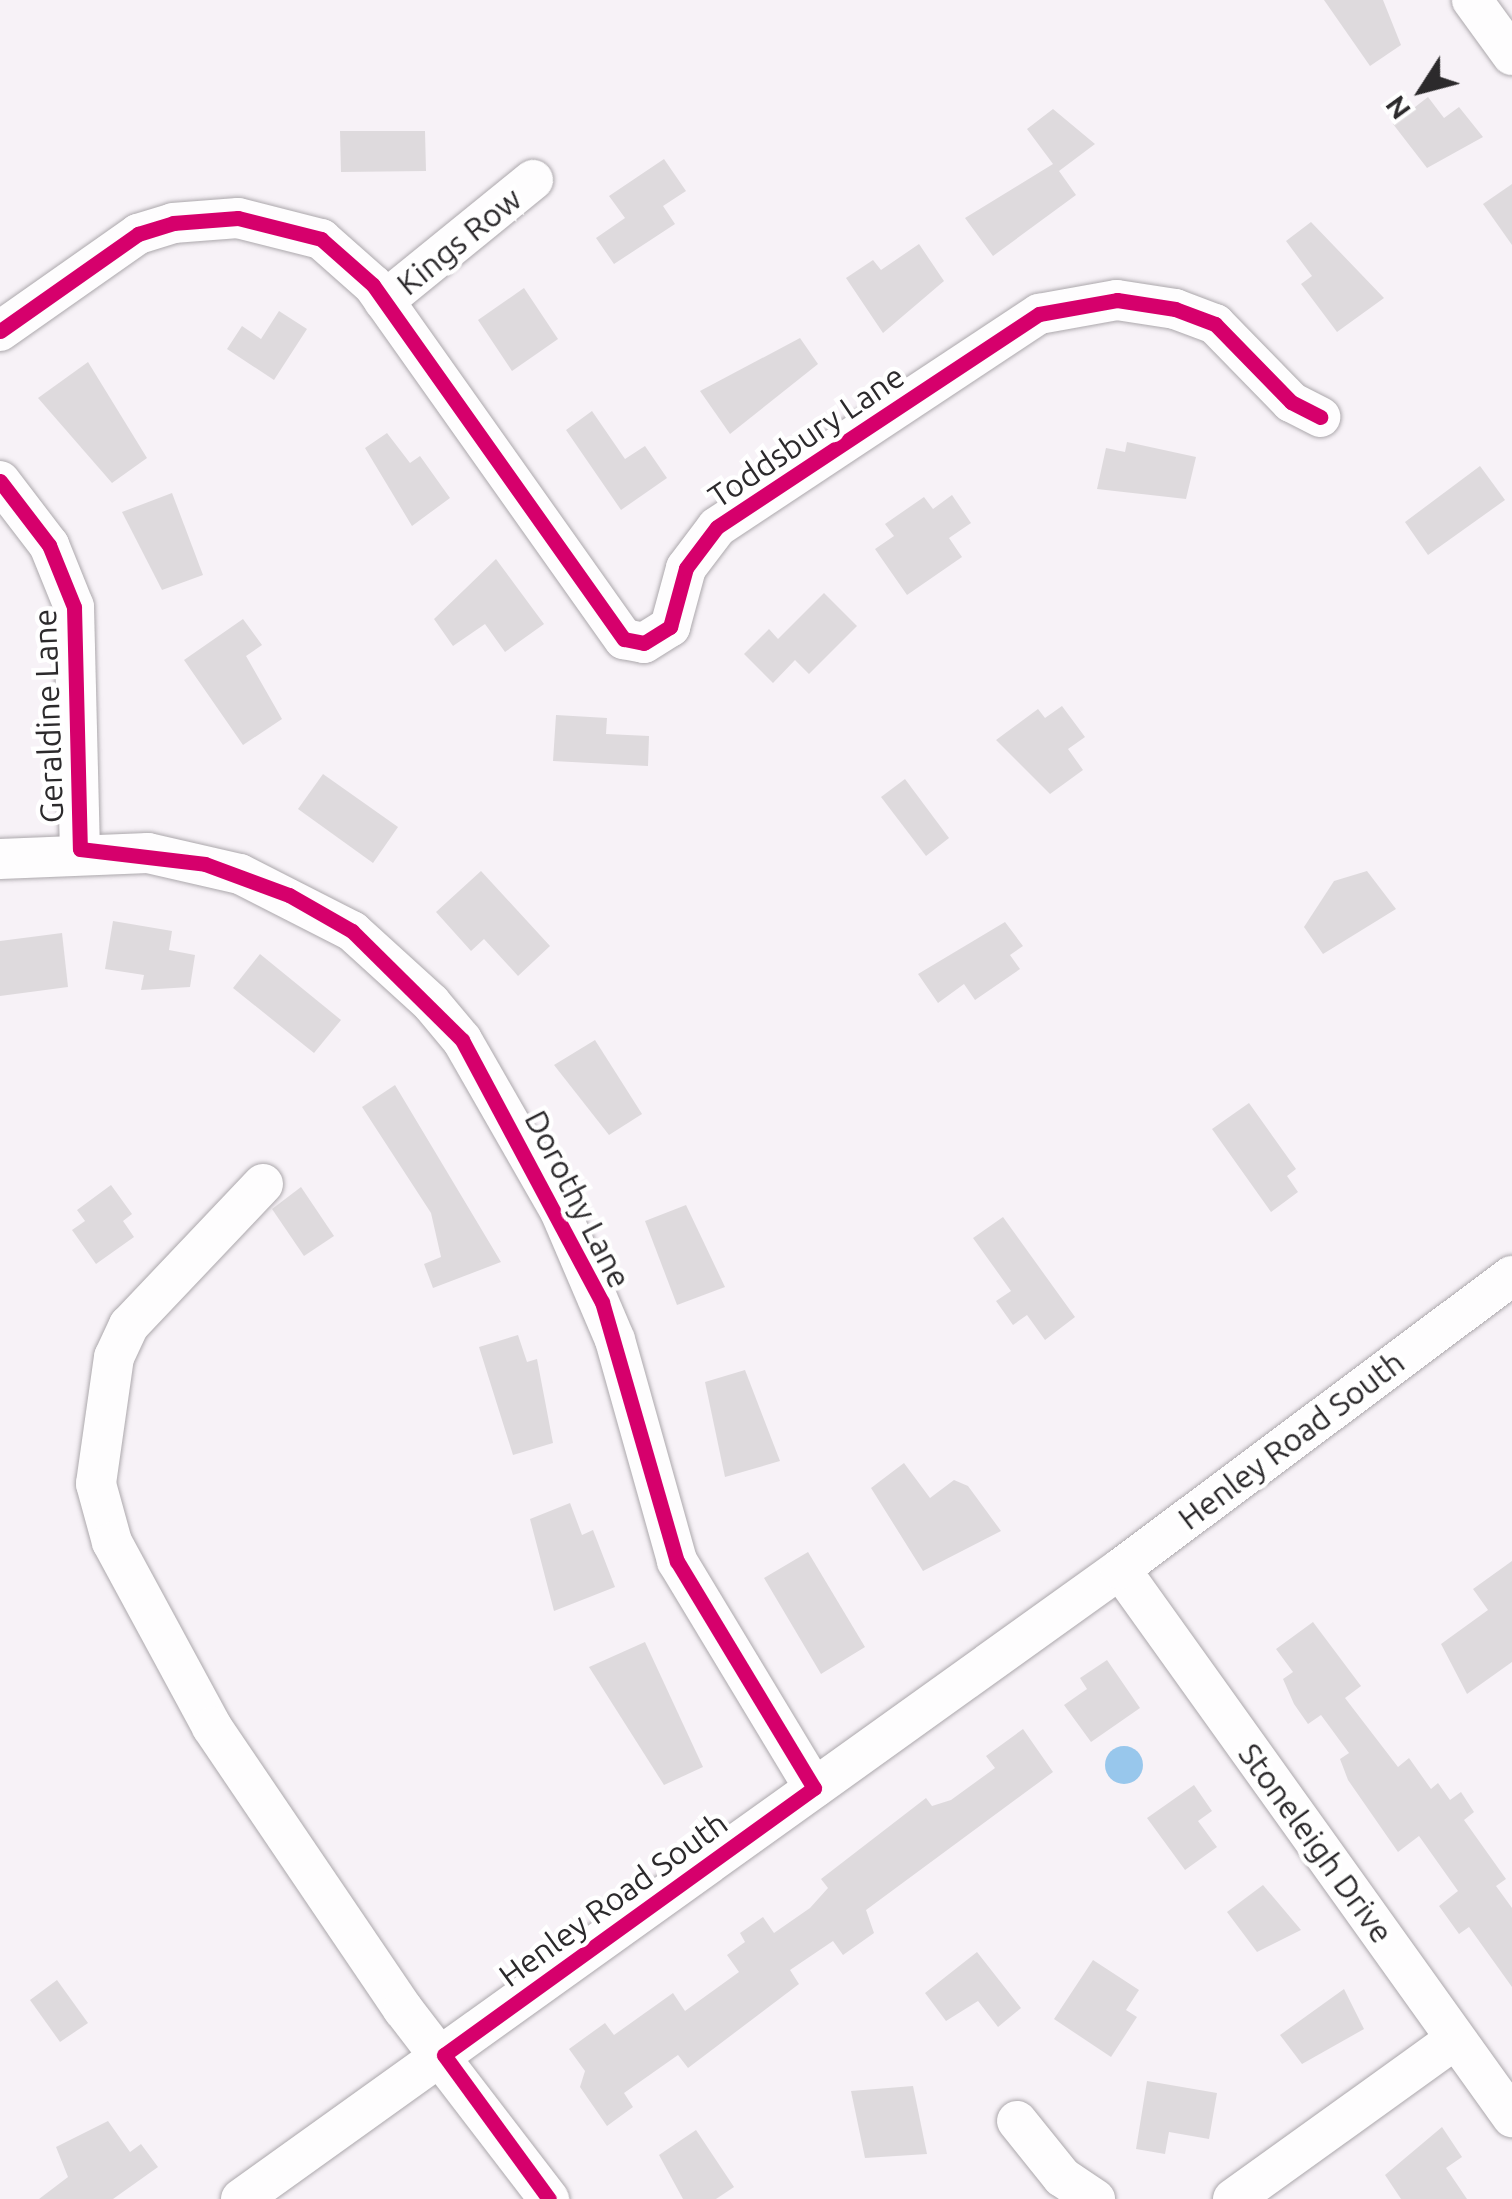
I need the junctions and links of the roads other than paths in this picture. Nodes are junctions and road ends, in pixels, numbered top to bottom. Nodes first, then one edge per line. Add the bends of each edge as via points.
1 (1472, 0) edge
2 (1512, 54) edge
3 (533, 180) dead end
4 (384, 301) junction
5 (0, 331) edge
6 (1320, 417) dead end
7 (0, 481) edge
8 (80, 849) junction
9 (0, 859) edge
10 (263, 1184) dead end
11 (1512, 1276) edge
12 (1120, 1569) junction
13 (814, 1788) junction
14 (1456, 2039) junction
15 (444, 2055) junction
16 (1512, 2117) edge
17 (1017, 2121) dead end
18 (241, 2199) edge
19 (549, 2199) edge
20 (1096, 2199) edge
21 (1234, 2199) edge

1 - 2 street
3 - 4 street, Kings Row
4 - 5 street, Toddsbury Lane via 348,260 299,230 238,218 138,234
4 - 6 street, Toddsbury Lane via 624,639 644,643 670,627 686,568 716,527 1038,314 1117,300 1175,309 1214,324 1290,402
7 - 8 street, Geraldine Lane via 48,544 74,607
8 - 9 street, Dorothy Lane
8 - 13 street, Dorothy Lane via 206,864 289,895 367,943 462,1040 602,1302 678,1561
10 - 15 street via 129,1325 114,1357 96,1484 141,1607 212,1727 403,2009
11 - 12 street, Henley Road South
12 - 13 street, Henley Road South
12 - 14 street, Stoneleigh Drive
13 - 15 street, Henley Road South
14 - 16 street, Stoneleigh Drive
14 - 21 street
15 - 18 street, Henley Road South
15 - 19 street
17 - 20 street via 1062,2177

